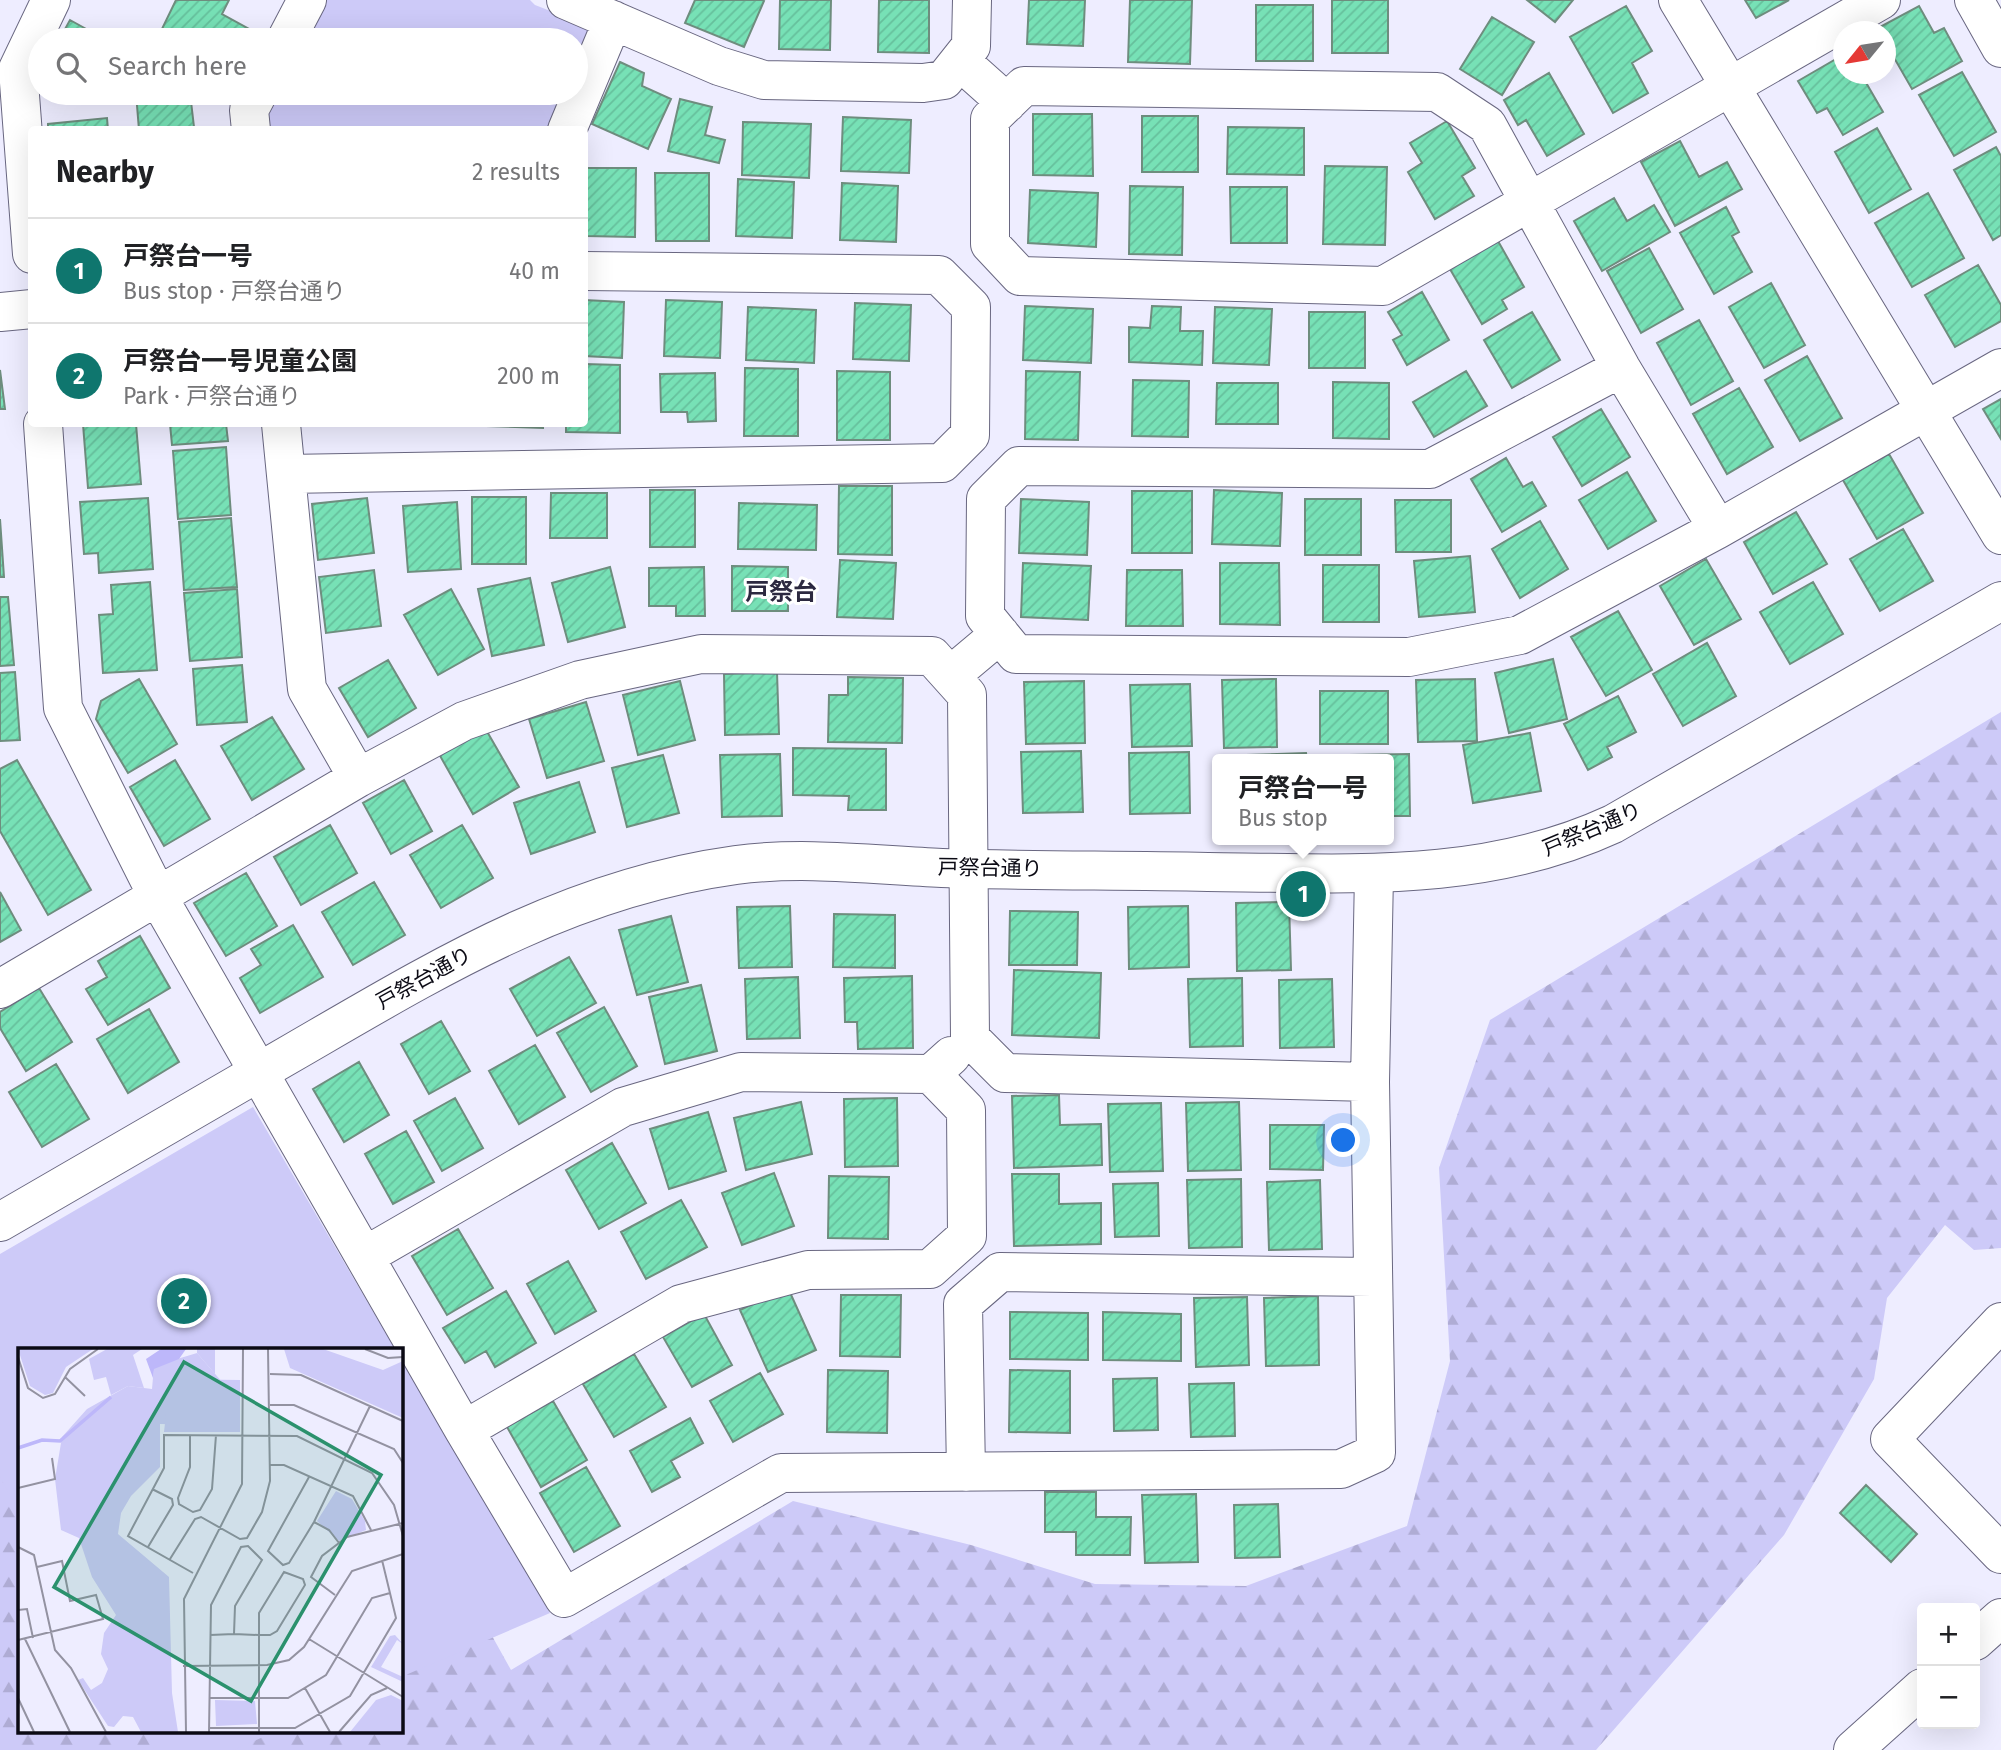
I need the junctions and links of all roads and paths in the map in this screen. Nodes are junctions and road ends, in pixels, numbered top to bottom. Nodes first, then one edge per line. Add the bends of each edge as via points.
1 (51, 0) edge
2 (307, 0) edge
3 (566, 0) edge
4 (972, 0) edge
5 (1678, 0) edge
6 (1881, 0) edge
7 (1974, 0) edge
8 (613, 20) junction
9 (38, 28) edge
10 (292, 28) edge
11 (28, 48) edge
12 (2001, 48) edge
13 (961, 61) junction
14 (588, 80) edge
15 (1732, 86) junction
16 (1007, 103) junction
17 (252, 105) edge
18 (577, 105) edge
19 (251, 126) edge
20 (569, 126) edge
21 (28, 201) edge
22 (1530, 202) junction
23 (1003, 258) junction
24 (588, 271) edge
25 (958, 293) junction
26 (28, 309) edge
27 (0, 312) edge
28 (1621, 368) junction
29 (2001, 368) edge
30 (1927, 410) junction
31 (43, 427) edge
32 (281, 427) edge
33 (956, 449) junction
34 (286, 474) junction
35 (1000, 486) junction
36 (1718, 529) junction
37 (2001, 535) edge
38 (2001, 601) edge
39 (1000, 634) junction
40 (950, 676) junction
41 (358, 778) junction
42 (968, 869) junction
43 (1374, 874) junction
44 (158, 897) junction
45 (0, 989) edge
46 (970, 1038) junction
47 (259, 1072) junction
48 (1005, 1073) junction
49 (932, 1074) junction
50 (1370, 1082) junction
51 (966, 1110) junction
52 (0, 1222) edge
53 (967, 1236) junction
54 (365, 1256) junction
55 (930, 1269) junction
56 (1000, 1272) junction
57 (1372, 1277) junction
58 (963, 1304) junction
59 (2001, 1322) edge
60 (464, 1430) junction
61 (966, 1472) junction
62 (2001, 1554) edge
63 (2001, 1618) edge
64 (1980, 1637) edge
65 (1917, 1692) edge
66 (1853, 1750) edge

1 - 9 street
2 - 10 street
3 - 8 street
4 - 13 street via 971,46
5 - 15 street
6 - 15 street
7 - 12 street
8 - 13 street via 719,66 764,80 923,83 944,80
8 - 14 street
11 - 21 street via 18,69
13 - 16 street
15 - 22 street
15 - 30 street
16 - 22 street via 1024,86 1437,92 1487,125
16 - 23 street via 990,119 990,244
17 - 19 street
18 - 20 street
22 - 23 street via 1382,286 1020,276
22 - 28 street
23 - 25 street
24 - 25 street via 939,275
25 - 33 street via 971,307 970,435
26 - 27 street
28 - 35 street via 1430,468 1019,466
28 - 36 street
29 - 30 street
30 - 36 street
30 - 37 street
31 - 44 street via 63,708
32 - 34 street
33 - 34 street via 942,463
33 - 35 street
34 - 41 street via 306,689
35 - 39 street via 986,499 985,616
36 - 39 street via 1520,635 1409,657 1016,654
38 - 43 street, 戸祭台通り via 1641,809 1582,838 1486,865
39 - 40 street
40 - 41 street via 932,656 701,654 580,680 477,717
40 - 42 street via 967,695
41 - 44 street
42 - 43 street, 戸祭台通り
42 - 46 street
42 - 47 street, 戸祭台通り via 793,861 741,864 592,898 443,965
43 - 50 street
44 - 45 street
44 - 47 street
46 - 48 street
46 - 49 street
47 - 52 street, 戸祭台通り
47 - 54 street
48 - 50 street
48 - 51 street
49 - 51 street
49 - 54 street via 741,1072 623,1107
50 - 57 street
51 - 53 street
53 - 55 street
53 - 56 street
54 - 60 street
55 - 58 street
55 - 60 street via 808,1270 681,1304
56 - 57 street
56 - 58 street
57 - 61 street via 1376,1453 1341,1469
58 - 61 street
59 - 62 street via 1890,1439
60 - 61 street via 564,1598 781,1473
63 - 64 street
65 - 66 street

